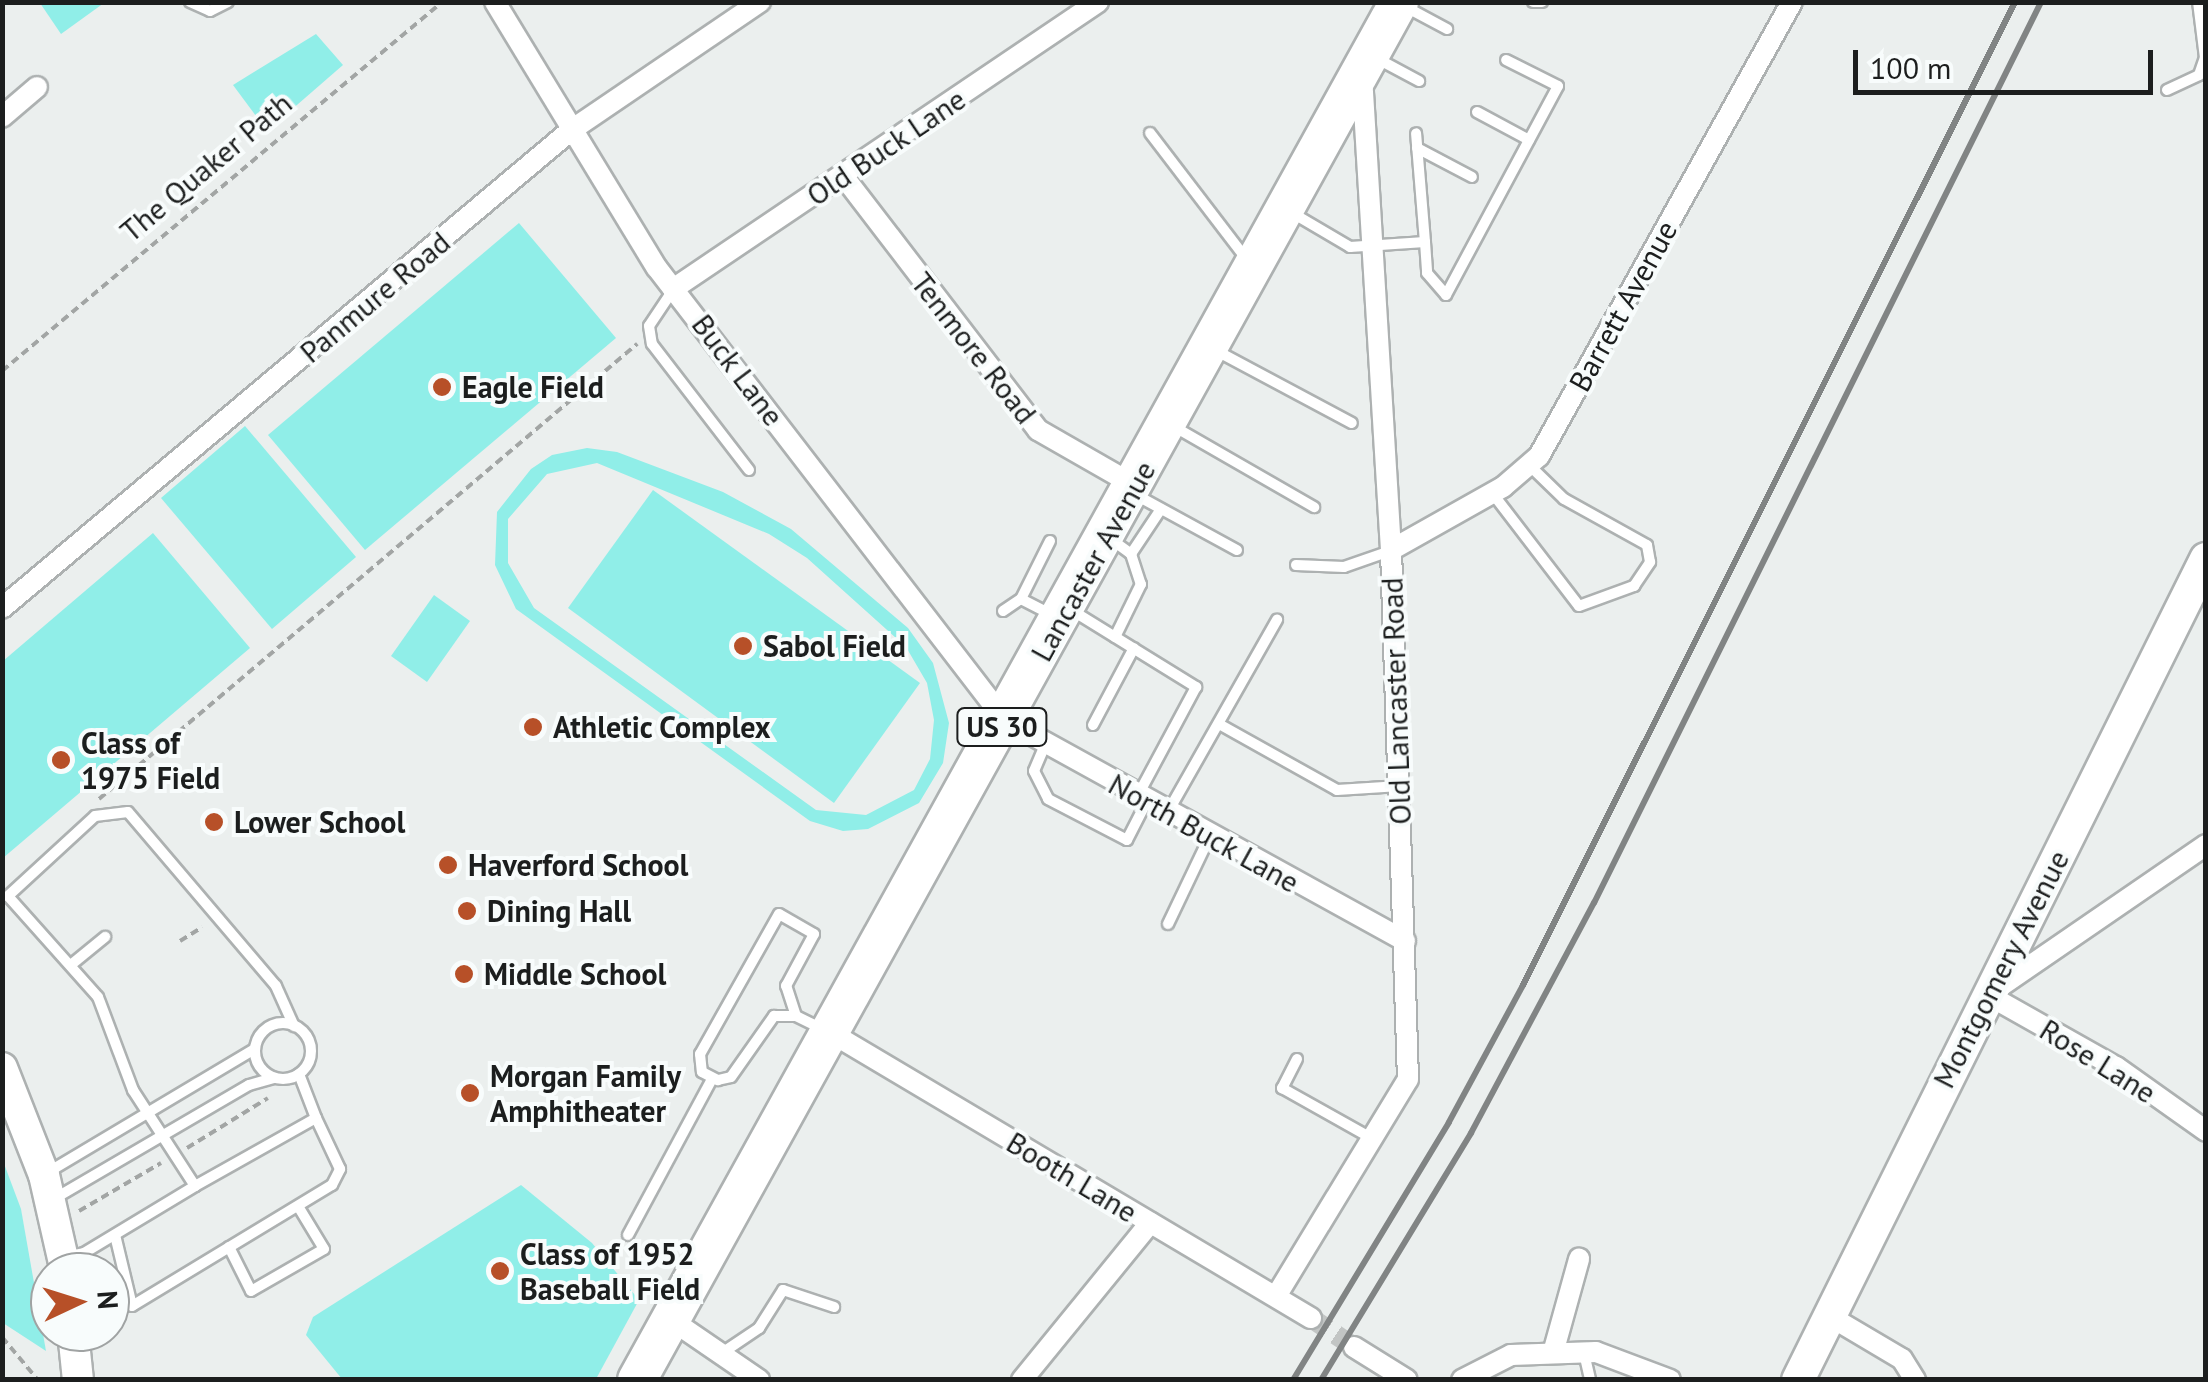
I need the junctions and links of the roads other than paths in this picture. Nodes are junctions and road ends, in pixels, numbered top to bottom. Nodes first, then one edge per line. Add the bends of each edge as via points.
1 (190, 2) edge
2 (228, 2) edge
3 (496, 2) edge
4 (760, 2) edge
5 (1098, 2) edge
6 (1533, 2) edge
7 (1542, 2) edge
8 (1792, 2) edge
9 (2198, 2) edge
10 (1398, 3) edge
11 (1448, 29) dead end
12 (1506, 60) dead end
13 (1366, 64) junction
14 (1419, 81) dead end
15 (38, 87) dead end
16 (2167, 90) dead end
17 (1477, 112) dead end
18 (2, 117) edge
19 (570, 131) junction
20 (1150, 133) dead end
21 (1416, 133) dead end
22 (1529, 140) junction
23 (1417, 148) junction
24 (844, 177) junction
25 (1472, 177) dead end
26 (1286, 209) junction
27 (1424, 242) junction
28 (1372, 245) junction
29 (1253, 269) junction
30 (673, 289) junction
31 (1210, 347) junction
32 (1352, 422) dead end
33 (1168, 423) junction
34 (1529, 464) junction
35 (749, 470) dead end
36 (1492, 494) junction
37 (1142, 495) junction
38 (1314, 507) dead end
39 (1050, 541) dead end
40 (1119, 545) junction
41 (1237, 550) dead end
42 (1391, 550) junction
43 (2206, 558) edge
44 (1296, 566) dead end
45 (1022, 599) junction
46 (2, 608) edge
47 (1002, 610) dead end
48 (1064, 613) junction
49 (1277, 620) dead end
50 (1115, 637) junction
51 (1134, 648) junction
52 (1005, 720) junction
53 (1220, 724) junction
54 (1093, 725) dead end
55 (1045, 744) junction
56 (1400, 786) junction
57 (1142, 798) junction
58 (1168, 813) junction
59 (1210, 836) junction
60 (2206, 845) edge
61 (1168, 924) dead end
62 (104, 936) dead end
63 (1405, 941) junction
64 (72, 964) junction
65 (1988, 995) junction
66 (796, 1016) junction
67 (294, 1026) junction
68 (833, 1034) junction
69 (255, 1049) junction
70 (1297, 1059) dead end
71 (2, 1068) edge
72 (299, 1074) junction
73 (274, 1078) junction
74 (712, 1079) junction
75 (148, 1114) junction
76 (316, 1118) junction
77 (2206, 1130) edge
78 (161, 1136) junction
79 (1372, 1139) junction
80 (195, 1186) junction
81 (48, 1187) junction
82 (298, 1206) junction
83 (1150, 1223) junction
84 (115, 1234) junction
85 (628, 1235) dead end
86 (229, 1247) junction
87 (61, 1252) edge
88 (85, 1252) edge
89 (1580, 1259) dead end
90 (1278, 1293) junction
91 (834, 1306) dead end
92 (1826, 1314) junction
93 (1311, 1318) tunnel mouth
94 (670, 1319) junction
95 (1354, 1347) tunnel mouth
96 (76, 1352) edge
97 (1553, 1353) junction
98 (721, 1354) junction
99 (1583, 1370) edge
100 (1630, 1370) edge
101 (78, 1380) edge
102 (637, 1380) edge
103 (759, 1380) edge
104 (1022, 1380) edge
105 (1407, 1380) edge
106 (1462, 1380) edge
107 (1670, 1380) edge
108 (1798, 1380) edge
109 (1916, 1380) edge

1 - 2 lane via 203,11
3 - 19 street, Buck Lane
4 - 19 street, Panmure Road
5 - 24 street, Old Buck Lane
6 - 7 lane
8 - 34 street, Barrett Avenue
9 - 16 lane via 2205,58 2199,76
10 - 11 lane
10 - 13 highway, Lancaster Avenue / US 30
12 - 22 lane via 1558,86
13 - 14 lane
13 - 26 highway, Lancaster Avenue / US 30
13 - 28 street, Old Lancaster Road
15 - 18 street
17 - 22 lane
19 - 30 street, Buck Lane
19 - 46 street, Panmure Road
20 - 29 lane
21 - 23 lane
22 - 27 lane via 1446,295 1427,273
23 - 25 lane
23 - 27 lane
24 - 30 street, Old Buck Lane
24 - 37 street, Tenmore Road via 1038,430
26 - 28 lane via 1350,247
26 - 29 highway, Lancaster Avenue / US 30
27 - 28 lane
28 - 42 street, Old Lancaster Road
29 - 31 highway, Lancaster Avenue / US 30
30 - 35 lane via 649,326 652,344
30 - 52 street, Buck Lane
31 - 32 lane
31 - 33 highway, Lancaster Avenue / US 30
33 - 37 highway, Lancaster Avenue / US 30
33 - 38 lane
34 - 36 street, Barrett Avenue
34 - 36 lane via 1564,499 1647,544 1650,562 1634,586 1578,606
36 - 42 street, Barrett Avenue
37 - 40 highway, Lancaster Avenue / US 30
37 - 41 lane
39 - 45 lane
40 - 48 highway, Lancaster Avenue / US 30
40 - 50 lane via 1140,584
42 - 44 lane via 1344,567
42 - 56 street, Old Lancaster Road
43 - 65 main road, Montgomery Avenue
45 - 47 lane
45 - 48 lane
48 - 50 lane
48 - 52 highway, Lancaster Avenue / US 30
49 - 53 lane
50 - 51 lane
51 - 54 lane
51 - 57 lane via 1196,686
52 - 55 street, North Buck Lane
52 - 68 highway, Lancaster Avenue / US 30
53 - 56 lane via 1337,790
53 - 58 lane
55 - 57 street, North Buck Lane
55 - 57 lane via 1034,771 1048,799 1127,840
56 - 63 street, Old Lancaster Road
57 - 58 street, North Buck Lane
58 - 59 street, North Buck Lane
59 - 61 lane
59 - 63 street, North Buck Lane
60 - 65 street
62 - 64 lane
63 - 79 street, Old Lancaster Road via 1408,1079
64 - 67 lane via 8,896 96,816 128,812 276,986
64 - 75 lane via 98,997
65 - 77 street, Rose Lane via 2116,1067
65 - 92 main road, Montgomery Avenue
66 - 68 lane
66 - 74 lane via 767,1020 735,1072
66 - 74 lane via 786,986 814,934 779,914 700,1054 702,1072
67 - 69 lane via 270,1026
67 - 72 lane via 310,1045
68 - 83 street, Booth Lane
68 - 94 highway, Lancaster Avenue / US 30
69 - 73 lane via 259,1067
69 - 75 lane
70 - 79 lane via 1282,1088
71 - 81 street
72 - 73 lane
72 - 76 lane
73 - 78 lane via 249,1085
74 - 85 lane
75 - 78 lane
75 - 81 lane
76 - 80 lane
76 - 82 lane via 340,1169 332,1185
78 - 80 lane
78 - 81 lane
79 - 90 street, Old Lancaster Road
80 - 84 lane
81 - 87 street
82 - 86 lane
82 - 86 lane via 324,1249 251,1291
83 - 90 street, Booth Lane
83 - 104 street
84 - 86 lane via 132,1306
84 - 88 lane
89 - 97 street
90 - 93 street, Booth Lane
91 - 98 lane via 782,1290 760,1328
92 - 108 main road, Montgomery Avenue
92 - 109 street via 1902,1359
94 - 98 street
94 - 102 highway, Lancaster Avenue / US 30
95 - 105 street
96 - 101 street
97 - 99 street
97 - 106 street via 1511,1355
98 - 103 street
99 - 100 street
100 - 107 street

